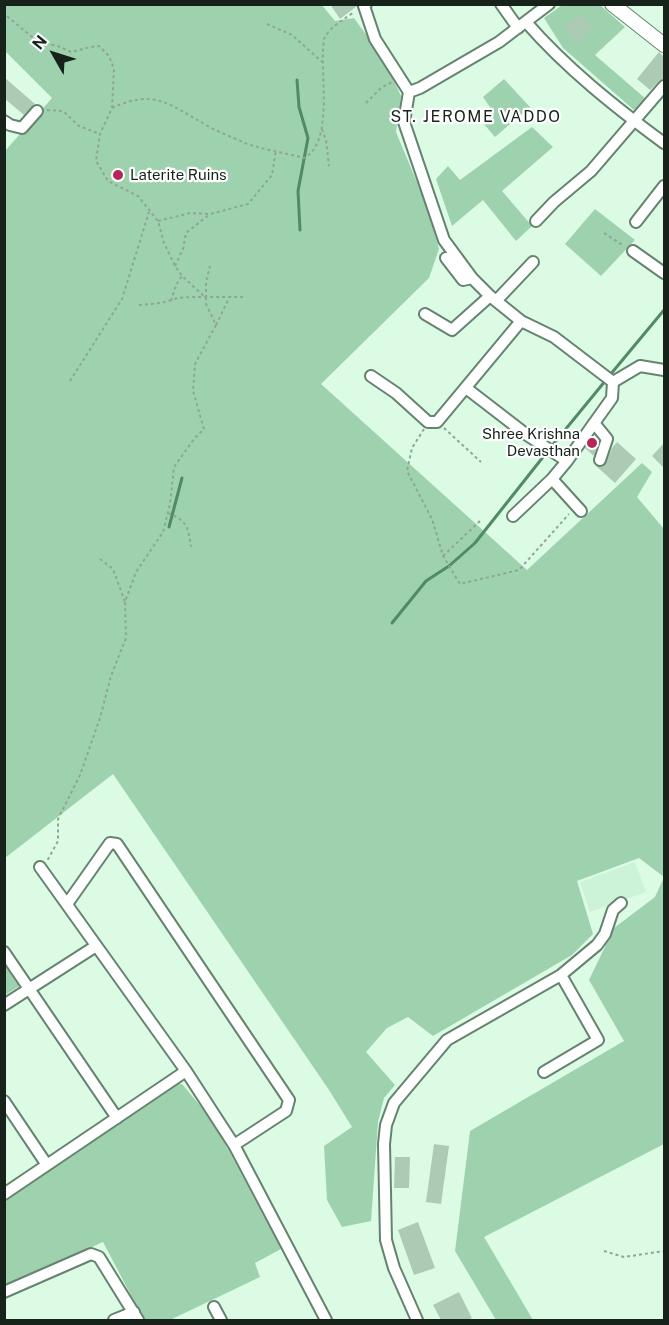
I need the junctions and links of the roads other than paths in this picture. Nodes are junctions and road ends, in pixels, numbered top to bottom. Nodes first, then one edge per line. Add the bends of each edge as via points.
1 (501, 4) edge
2 (549, 4) edge
3 (364, 5) edge
4 (616, 5) edge
5 (522, 25) junction
6 (664, 45) edge
7 (664, 86) edge
8 (409, 92) junction
9 (37, 111) road end
10 (4, 121) edge
11 (633, 121) junction
12 (664, 143) edge
13 (664, 186) edge
14 (536, 221) dead end
15 (636, 222) dead end
16 (633, 251) road end
17 (446, 258) dead end
18 (533, 262) dead end
19 (664, 273) edge
20 (472, 278) junction
21 (493, 298) junction
22 (425, 314) dead end
23 (522, 321) junction
24 (664, 370) edge
25 (371, 375) dead end
26 (613, 382) junction
27 (466, 388) junction
28 (594, 423) junction
29 (600, 460) dead end
30 (567, 461) junction
31 (552, 479) junction
32 (578, 508) road end
33 (513, 516) dead end
34 (40, 867) road end
35 (621, 903) dead end
36 (67, 904) junction
37 (96, 946) junction
38 (4, 952) edge
39 (561, 975) junction
40 (30, 989) junction
41 (4, 1005) edge
42 (186, 1071) junction
43 (544, 1072) dead end
44 (4, 1101) edge
45 (117, 1118) junction
46 (234, 1144) junction
47 (47, 1165) junction
48 (4, 1194) edge
49 (4, 1292) edge
50 (214, 1308) dead end
51 (136, 1316) edge
52 (114, 1320) edge
53 (221, 1320) edge
54 (326, 1320) edge
55 (417, 1320) edge

1 - 5 street
2 - 5 street
3 - 8 street via 375,39
4 - 6 main road
5 - 8 street
5 - 11 street
7 - 11 street
8 - 20 street via 404,122 444,240
9 - 10 street via 22,128
11 - 12 street
11 - 14 street via 591,171
13 - 15 street
16 - 19 street
17 - 20 street via 463,280
18 - 21 street
20 - 21 street
21 - 22 street via 453,330
21 - 23 street
23 - 26 street via 554,337
23 - 27 street
24 - 26 street via 640,366
25 - 27 street via 433,422
26 - 28 street via 612,398
27 - 30 street
28 - 29 street via 608,439
28 - 30 street
30 - 31 street
31 - 32 street
31 - 33 street
34 - 36 street
35 - 39 street via 613,910 597,945
36 - 37 street
36 - 46 street via 110,843 117,844 289,1100 286,1111
37 - 40 street
37 - 42 street
38 - 40 street
39 - 43 street via 598,1040
39 - 55 street via 447,1040 394,1103 384,1144 386,1240
40 - 41 street
40 - 45 street
42 - 45 street
42 - 46 street
44 - 47 street
45 - 47 street
46 - 54 street
47 - 48 street
49 - 51 street via 91,1254 99,1257
50 - 53 street
51 - 52 street

